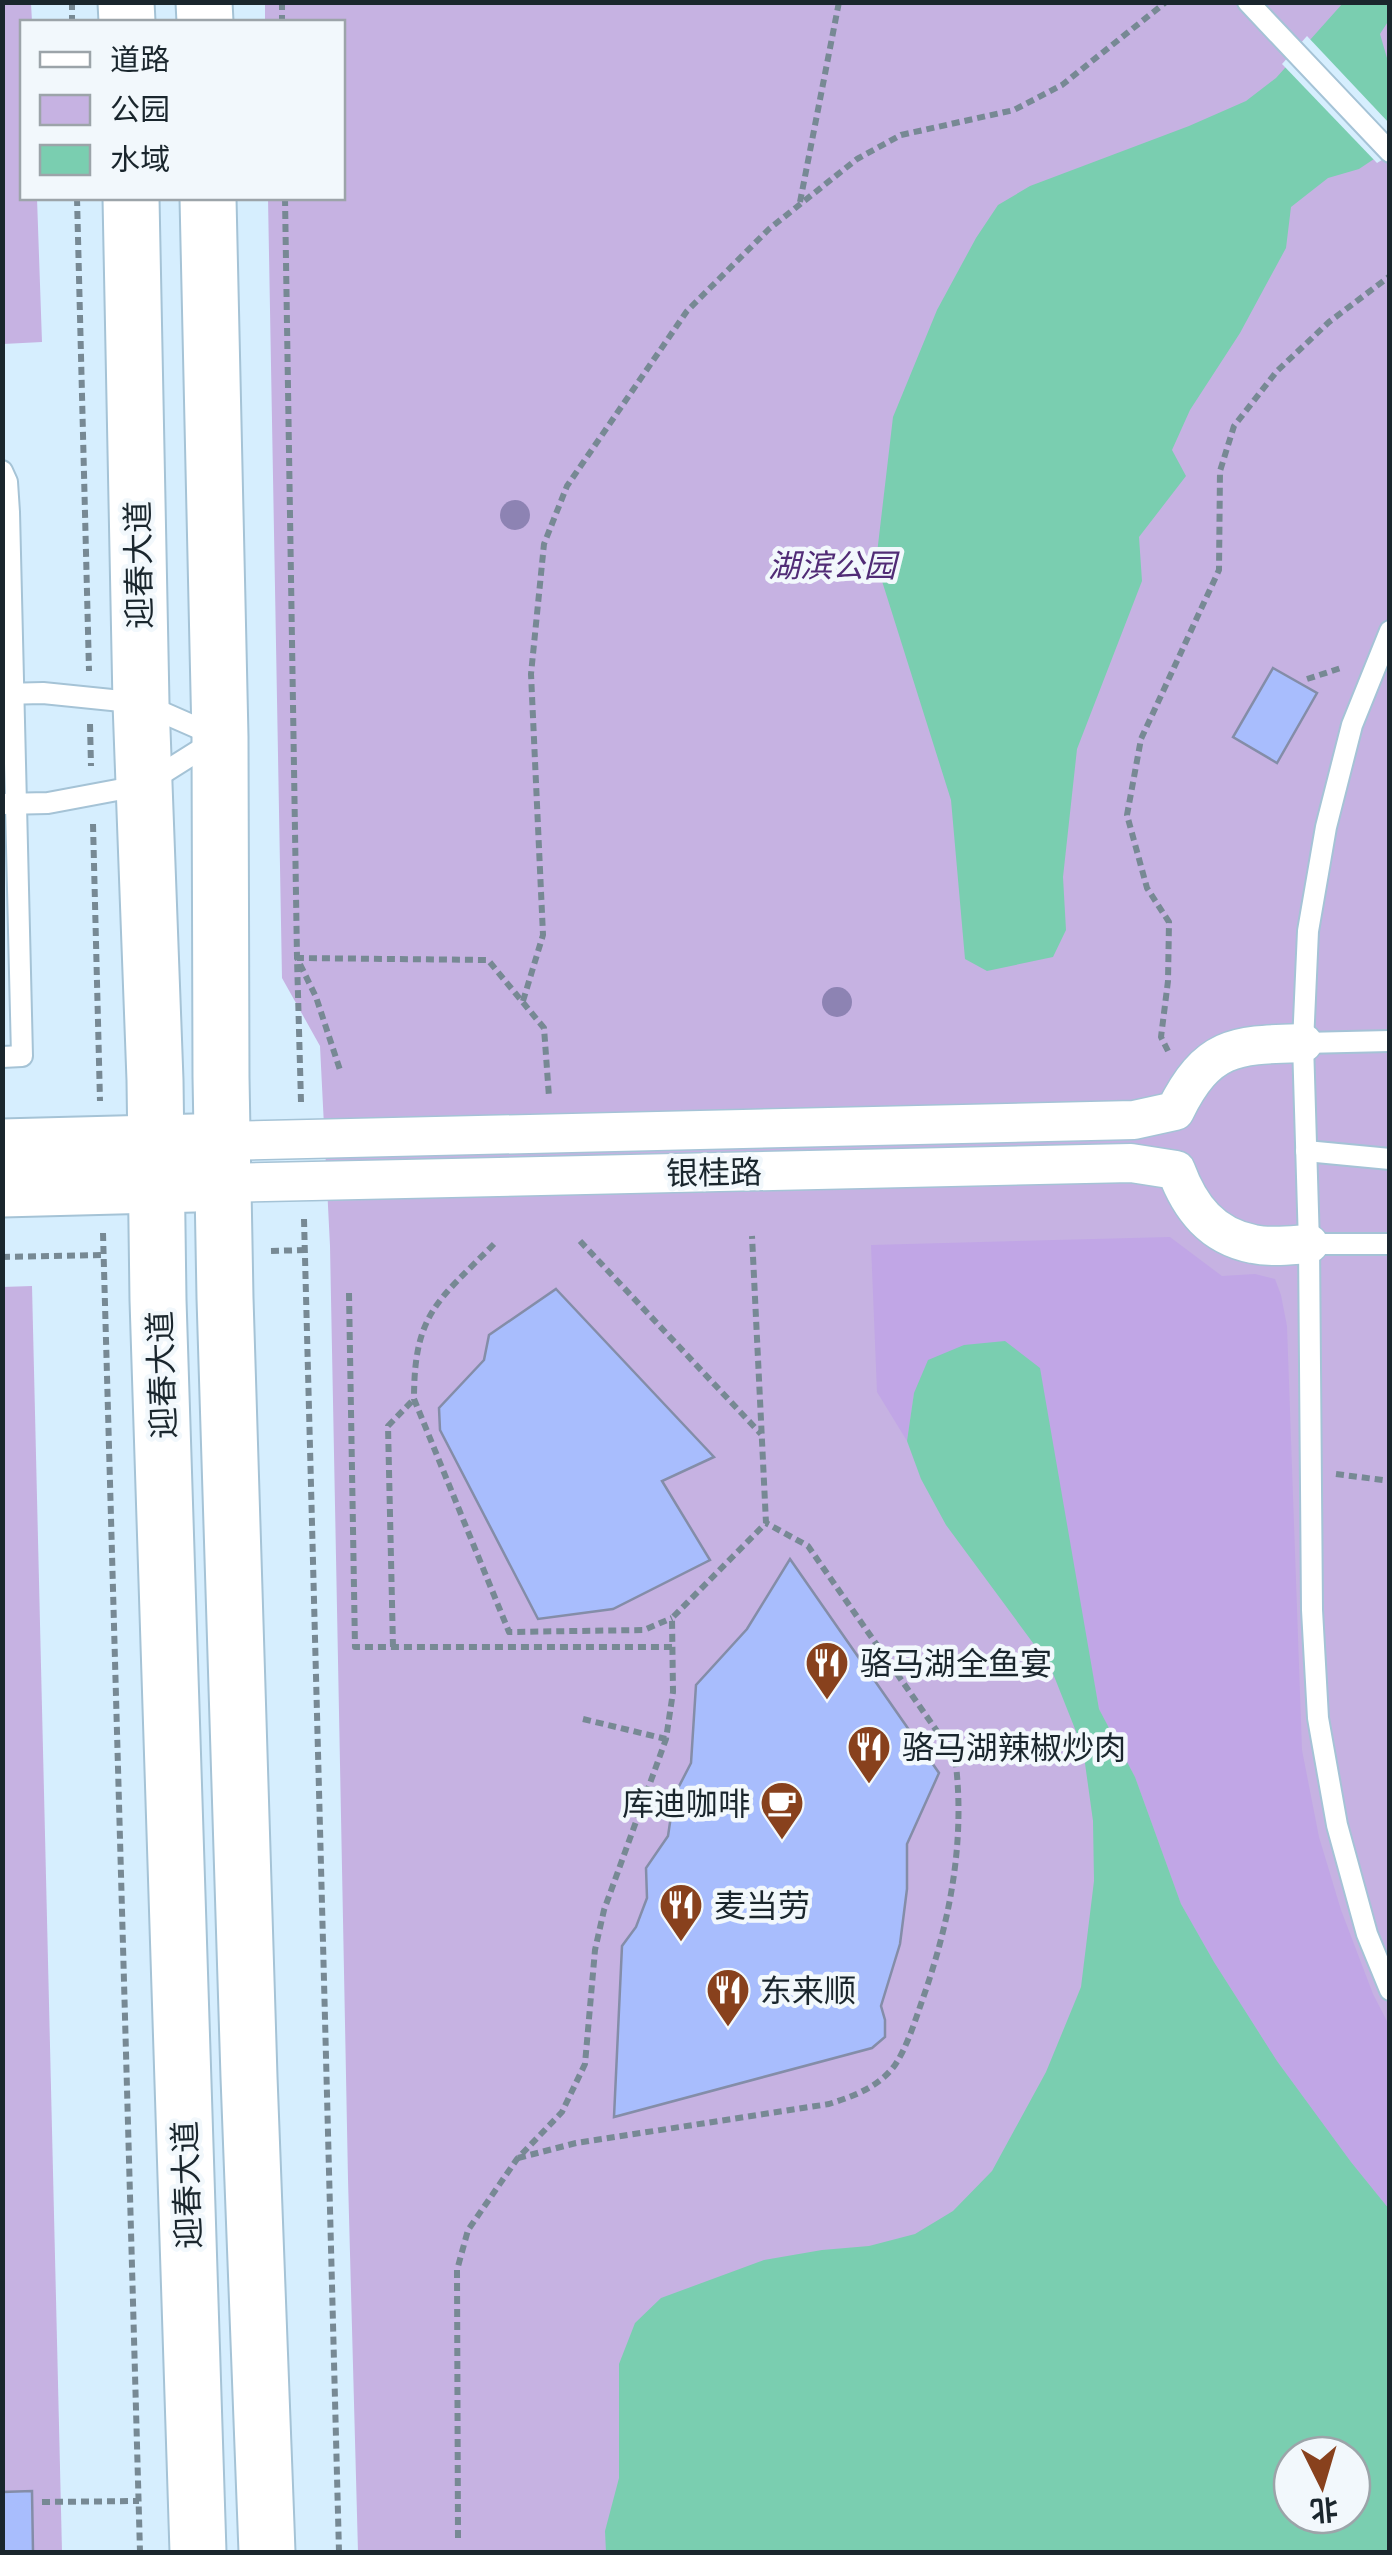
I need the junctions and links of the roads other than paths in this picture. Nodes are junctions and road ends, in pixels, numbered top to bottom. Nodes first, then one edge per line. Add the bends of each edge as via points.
1 (1248, 2) edge
2 (1390, 152) edge
3 (131, 200) edge
4 (208, 200) edge
5 (2, 471) edge
6 (1390, 631) edge
7 (8, 694) edge
8 (115, 700) junction
9 (220, 738) junction
10 (118, 790) junction
11 (9, 804) edge
12 (1390, 1042) edge
13 (1304, 1043) junction
14 (2, 1057) edge
15 (1181, 1099) junction
16 (2, 1147) edge
17 (1306, 1152) junction
18 (1390, 1159) edge
19 (222, 1162) junction
20 (157, 1164) junction
21 (101, 1165) junction
22 (1176, 1170) junction
23 (2, 1189) edge
24 (1310, 1244) junction
25 (1390, 1244) edge
26 (1390, 1990) edge
27 (198, 2552) edge
28 (268, 2552) edge

1 - 2 lane
3 - 8 main road, 迎春大道
4 - 9 main road, 迎春大道
5 - 7 lane
6 - 13 lane via 1352,725 1326,827 1308,931
7 - 8 lane
7 - 11 lane
8 - 9 lane
8 - 10 main road, 迎春大道
9 - 10 lane
9 - 19 main road, 迎春大道
10 - 11 lane
10 - 20 main road, 迎春大道
11 - 14 lane via 22,1056
12 - 13 lane
13 - 15 street via 1244,1045 1221,1054
13 - 17 lane
15 - 19 street, 银桂路 via 1134,1120 551,1133
15 - 22 street
16 - 21 main road, 银桂路
17 - 18 lane
17 - 24 lane
19 - 20 main road, 银桂路
19 - 22 street, 银桂路 via 1131,1163
19 - 28 main road, 迎春大道
20 - 21 main road, 银桂路
20 - 27 main road, 迎春大道
21 - 23 main road, 银桂路
22 - 24 street via 1206,1223 1233,1238 1256,1245
24 - 25 lane
24 - 26 lane via 1318,1718 1337,1825 1366,1934

